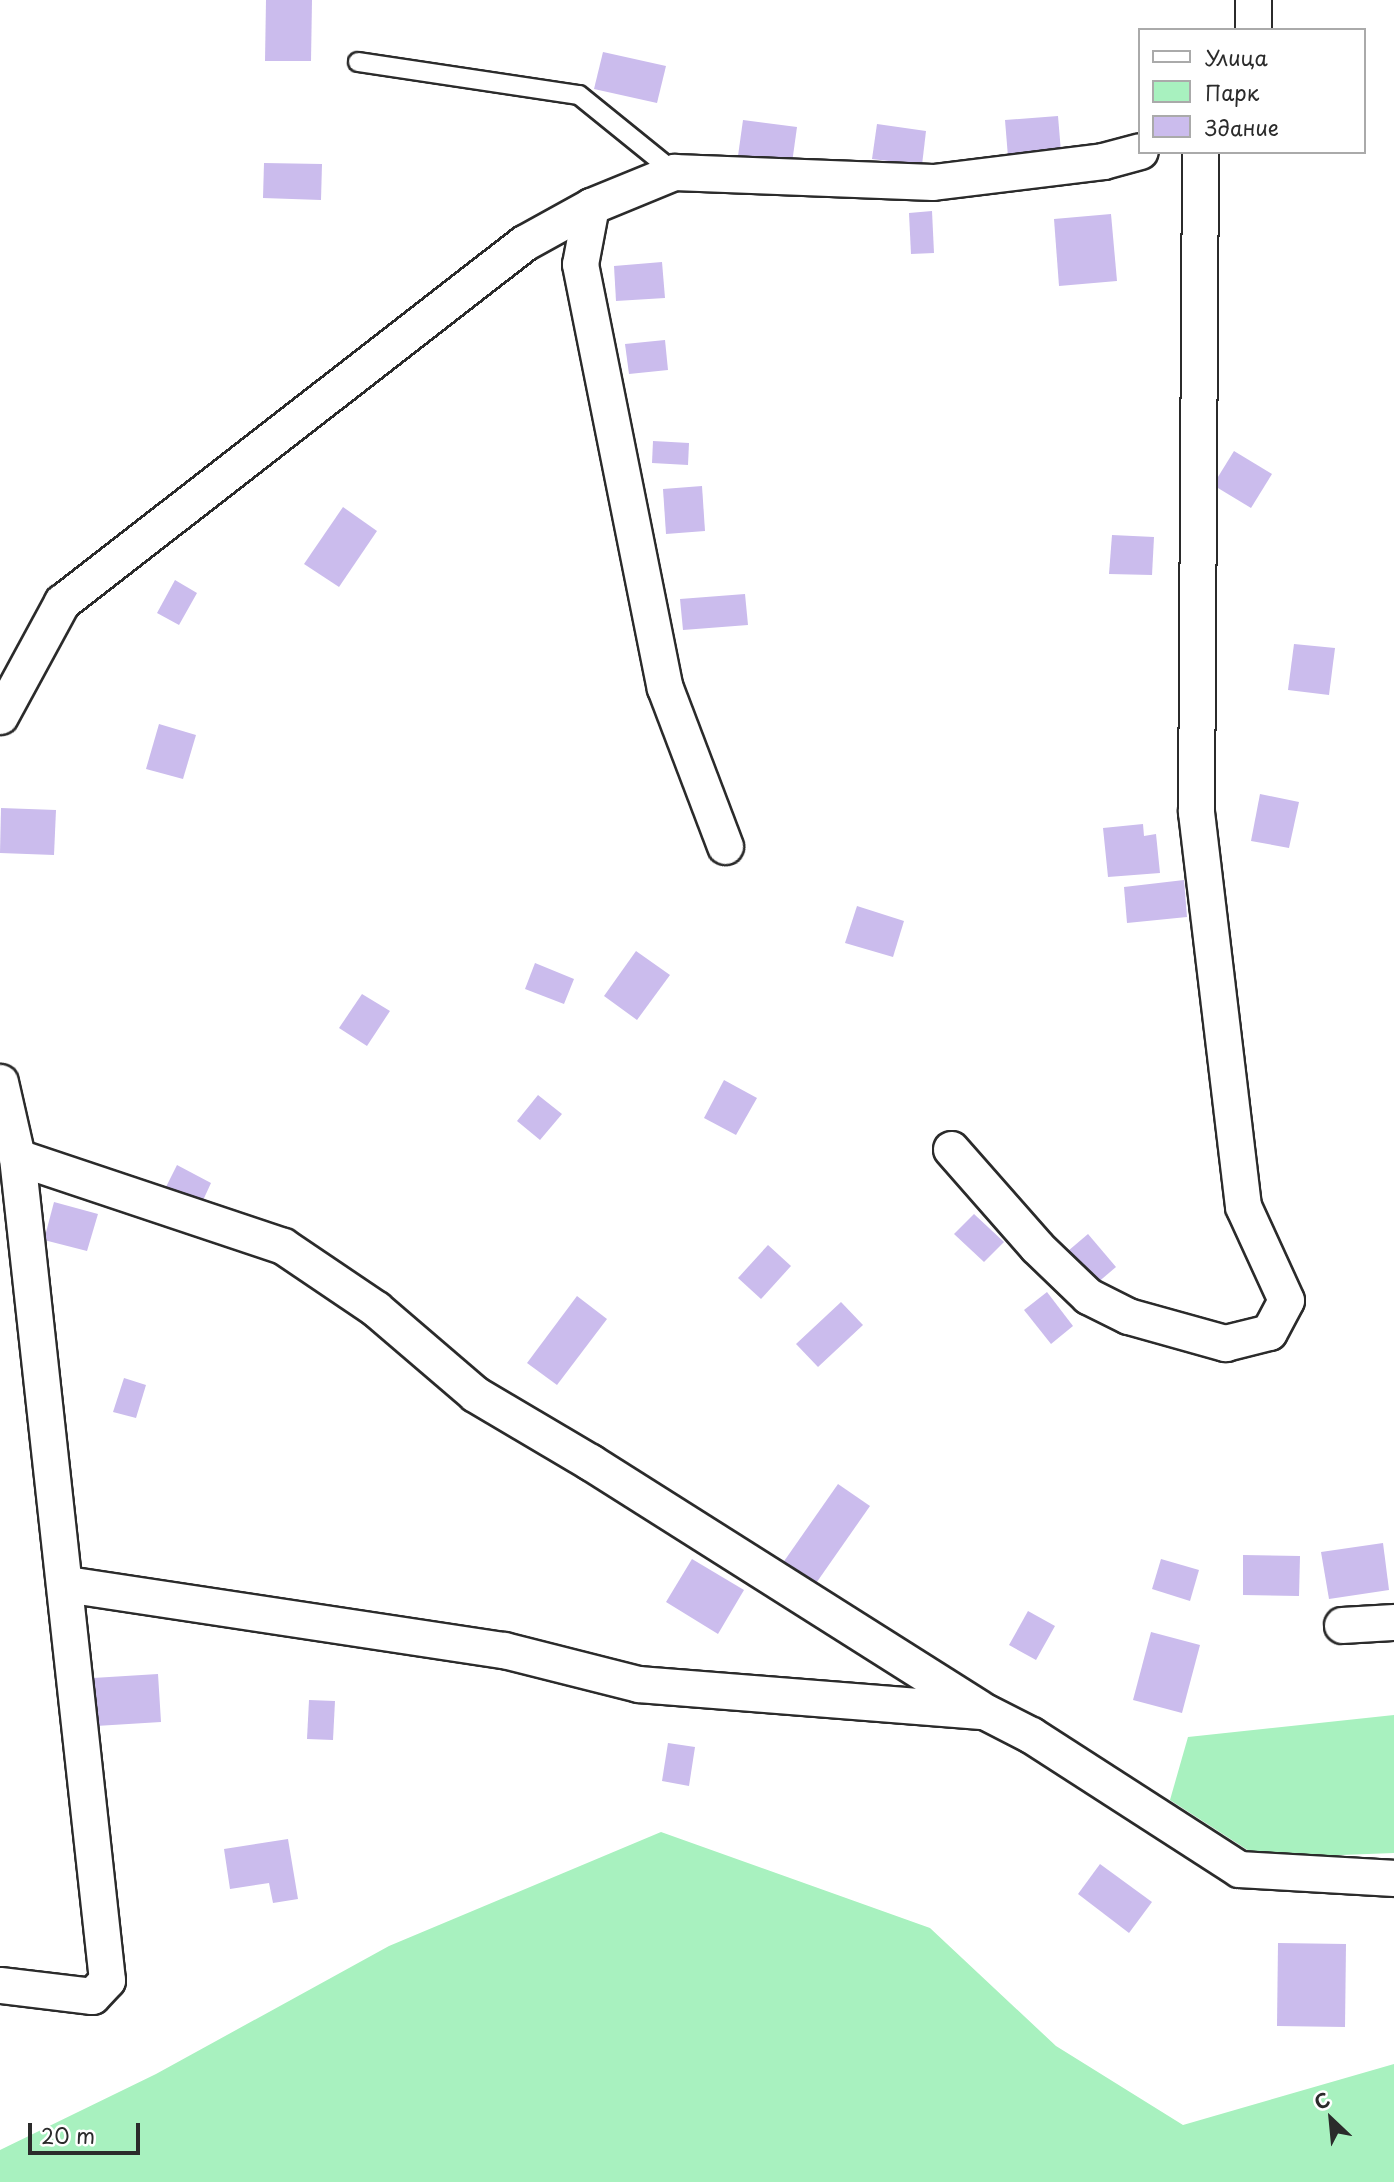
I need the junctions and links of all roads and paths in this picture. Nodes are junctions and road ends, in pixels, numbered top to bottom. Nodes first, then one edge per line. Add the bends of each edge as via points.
1 (1252, 0) edge
2 (1253, 28) edge
3 (358, 62) dead end
4 (1138, 152) edge
5 (1200, 154) edge
6 (674, 172) junction
7 (591, 206) junction
8 (0, 716) edge
9 (725, 846) dead end
10 (0, 1082) edge
11 (951, 1149) dead end
12 (17, 1157) junction
13 (66, 1584) junction
14 (1394, 1622) edge
15 (1342, 1625) dead end
16 (984, 1711) junction
17 (1394, 1878) edge
18 (0, 1985) edge

1 - 2 street
3 - 6 lane via 579,95
4 - 6 street via 1102,161 933,182
5 - 11 street via 1196,812 1242,1206 1286,1300 1269,1332 1225,1343 1128,1315 1088,1296 1037,1247
6 - 7 street
7 - 8 street via 524,243 62,601
7 - 9 street via 580,264 665,688
10 - 12 street
12 - 13 street
12 - 16 street via 283,1246 376,1309 475,1394
13 - 16 street via 504,1650 638,1684
13 - 18 street via 107,1980 92,1996
14 - 15 street
16 - 17 street via 1031,1735 1239,1869

